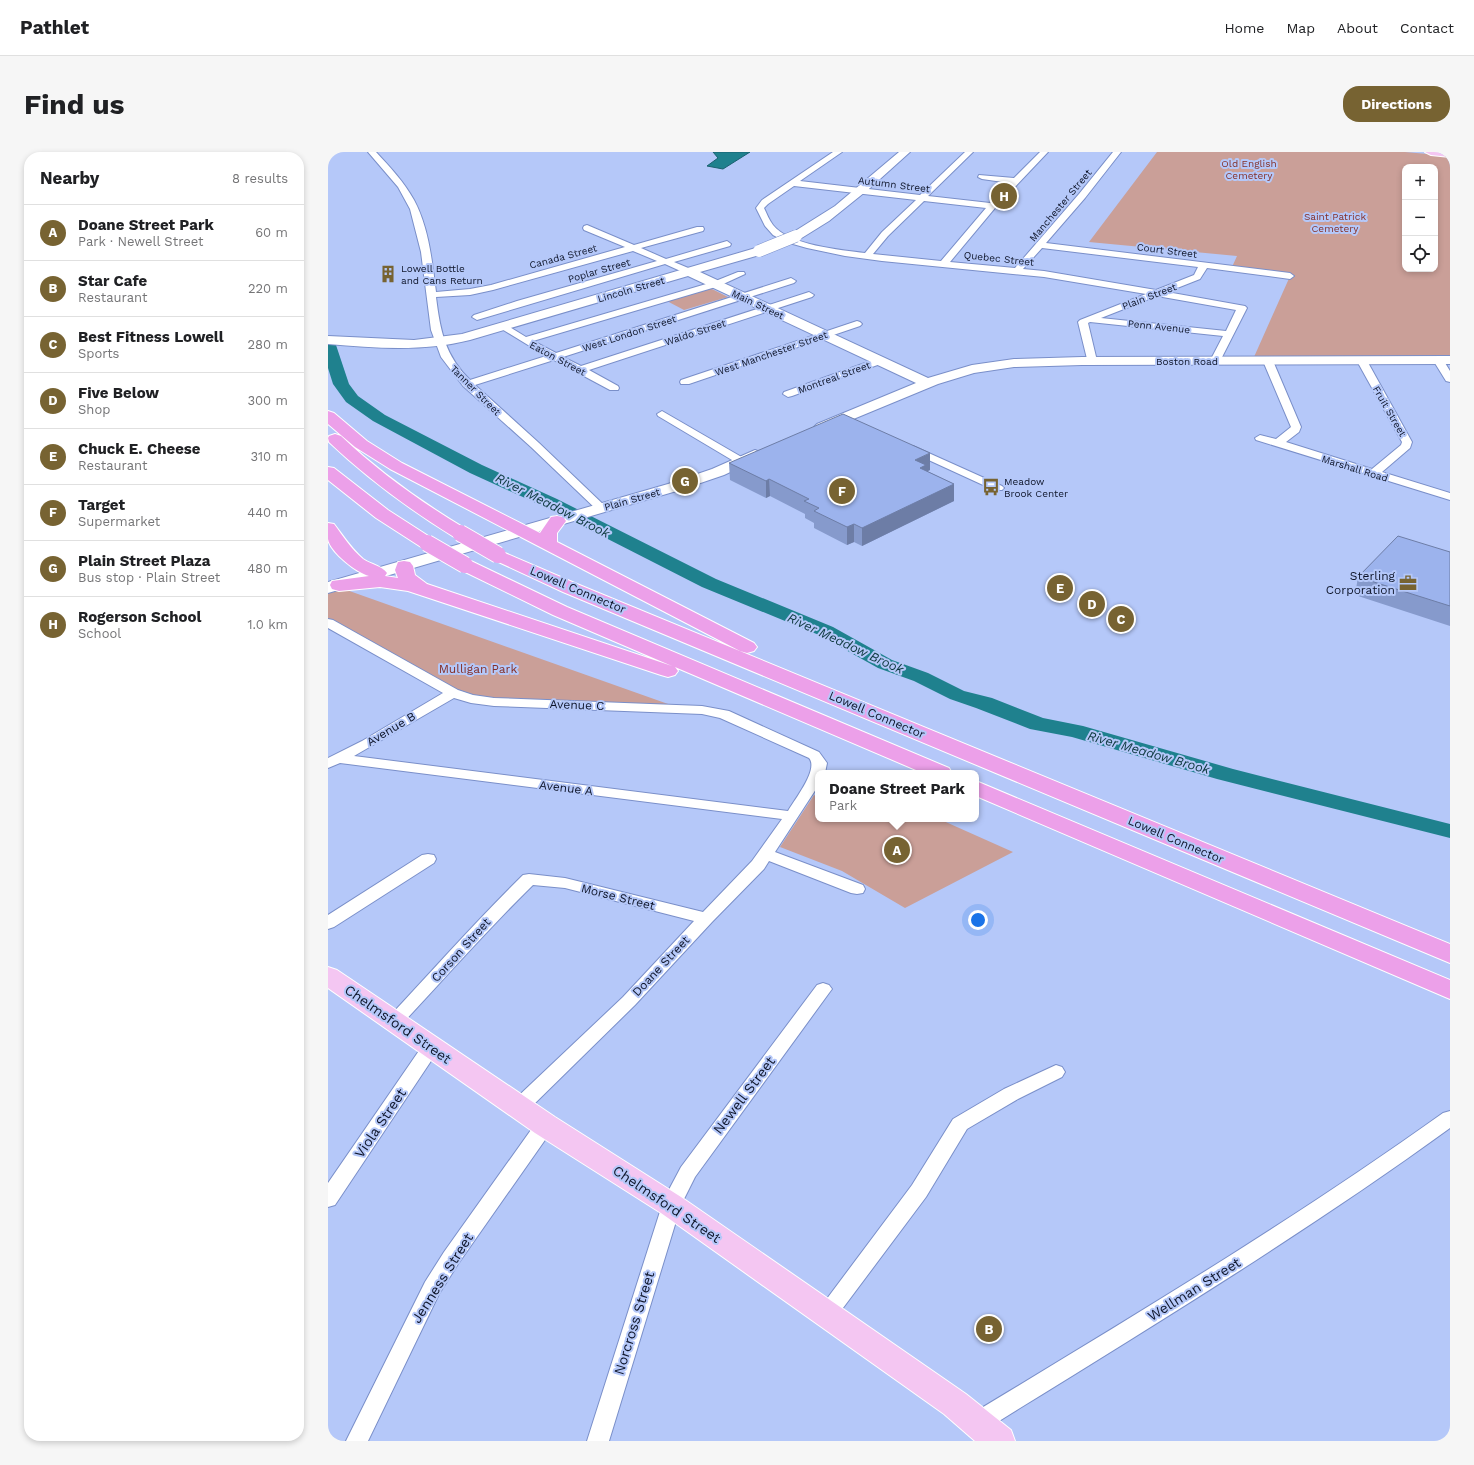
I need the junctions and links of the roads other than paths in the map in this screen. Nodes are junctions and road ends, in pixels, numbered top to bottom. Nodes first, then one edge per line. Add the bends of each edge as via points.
1 (372, 152) edge
2 (838, 152) edge
3 (905, 152) edge
4 (969, 152) edge
5 (1044, 152) edge
6 (1117, 152) edge
7 (1431, 152) edge
8 (1450, 154) edge
9 (982, 177) dead end
10 (1016, 181) junction
11 (793, 183) junction
12 (858, 191) junction
13 (921, 199) junction
14 (992, 206) junction
15 (587, 228) dead end
16 (700, 229) dead end
17 (727, 244) dead end
18 (1041, 245) junction
19 (634, 248) junction
20 (712, 249) junction
21 (724, 254) dead end
22 (867, 256) junction
23 (666, 262) junction
24 (944, 263) junction
25 (1204, 265) junction
26 (1018, 270) junction
27 (690, 272) junction
28 (740, 274) dead end
29 (1290, 276) dead end
30 (792, 281) dead end
31 (716, 284) junction
32 (1157, 294) junction
33 (431, 295) junction
34 (809, 295) dead end
35 (743, 297) junction
36 (768, 308) junction
37 (477, 317) dead end
38 (1088, 319) junction
39 (857, 324) dead end
40 (503, 326) junction
41 (1229, 334) junction
42 (824, 335) junction
43 (328, 340) edge
44 (525, 340) junction
45 (440, 343) junction
46 (555, 356) junction
47 (1444, 360) edge
48 (879, 361) junction
49 (1092, 361) junction
50 (1215, 361) junction
51 (1268, 361) junction
52 (1362, 361) junction
53 (580, 370) junction
54 (1450, 379) edge
55 (685, 382) dead end
56 (927, 383) junction
57 (467, 384) junction
58 (614, 388) dead end
59 (788, 394) dead end
60 (662, 414) dead end
61 (328, 416) edge
62 (845, 417) junction
63 (859, 424) edge
64 (812, 431) edge
65 (328, 433) edge
66 (1260, 438) dead end
67 (901, 443) edge
68 (1278, 443) junction
69 (771, 448) edge
70 (741, 461) junction
71 (328, 472) edge
72 (1374, 474) junction
73 (998, 488) dead end
74 (1450, 497) edge
75 (595, 510) junction
76 (557, 521) junction
77 (328, 528) edge
78 (521, 531) junction
79 (551, 546) junction
80 (349, 554) junction
81 (404, 566) junction
82 (378, 573) junction
83 (334, 586) edge
84 (420, 588) junction
85 (328, 623) edge
86 (453, 692) junction
87 (885, 718) junction
88 (860, 738) junction
89 (334, 761) edge
90 (819, 770) edge
91 (934, 770) edge
92 (815, 778) edge
93 (979, 789) edge
94 (792, 816) junction
95 (766, 854) junction
96 (428, 859) dead end
97 (529, 880) joint
98 (857, 890) dead end
99 (706, 918) junction
100 (328, 923) edge
101 (1450, 954) edge
102 (328, 976) edge
103 (823, 989) dead end
104 (1450, 990) edge
105 (394, 1022) junction
106 (431, 1047) junction
107 (1056, 1072) dead end
108 (519, 1107) junction
109 (1450, 1118) edge
110 (545, 1125) junction
111 (328, 1199) edge
112 (671, 1205) junction
113 (827, 1314) junction
114 (978, 1422) junction
115 (357, 1441) edge
116 (598, 1441) edge
117 (999, 1441) edge

1 - 33 street, Tanner Street via 390,172 414,209 422,235
2 - 11 street
3 - 12 street, Lincoln Street
4 - 13 street
5 - 10 street
6 - 18 street, Manchester Street
7 - 8 main road
9 - 10 street
10 - 14 street
11 - 12 street, Autumn Street
11 - 22 street, Quebec Street via 760,208 772,230 789,240
12 - 13 street, Autumn Street
12 - 27 street, Lincoln Street, bridge via 819,223 796,236 759,251
13 - 14 street, Autumn Street
13 - 22 street via 885,234
14 - 24 street
15 - 19 street, Main Street
16 - 19 street, Canada Street
17 - 20 street, Poplar Street
18 - 25 street, Court Street
18 - 26 street, Manchester Street
19 - 23 street, Main Street
19 - 33 street, Canada Street via 493,287 470,292
20 - 21 street
20 - 23 street, Poplar Street
22 - 24 street, Quebec Street
23 - 27 street, Main Street
23 - 37 street, Poplar Street
24 - 26 street, Quebec Street
25 - 29 street, Court Street
25 - 32 street, Plain Street via 1196,278
26 - 32 street, Quebec Street
27 - 31 street, Main Street
27 - 40 street, Lincoln Street
28 - 31 street
30 - 35 street, West London Street
31 - 35 street, Main Street
31 - 44 street
32 - 38 street, Plain Street
32 - 41 street, Quebec Street via 1242,308
33 - 45 street, Tanner Street
34 - 36 street, Waldo Street
35 - 36 street, Main Street
35 - 46 street, West London Street
36 - 42 street, Main Street
36 - 53 street, Waldo Street
38 - 41 street, Penn Avenue
38 - 49 street via 1082,323
39 - 42 street, West Manchester Street
40 - 44 street, Eaton Street
40 - 45 street, Lincoln Street
41 - 50 street
42 - 48 street, Main Street
42 - 55 street, West Manchester Street
43 - 45 street, Lincoln Street
44 - 46 street, Eaton Street
45 - 57 street, Tanner Street via 449,363
46 - 53 street, Eaton Street
46 - 57 street, West London Street
47 - 52 street, Boston Road
47 - 54 street
48 - 56 street, Main Street
48 - 59 street, Montreal Street
49 - 50 street, Boston Road
49 - 56 street, Boston Road via 998,364
50 - 51 street, Boston Road
51 - 52 street, Boston Road
51 - 68 street via 1296,427
52 - 72 street, Fruit Street via 1407,442 1406,446
53 - 58 street, Eaton Street
56 - 62 street
57 - 75 street, Tanner Street via 535,445
60 - 70 street
61 - 78 highway via 351,437 385,460
62 - 63 street
62 - 64 street
65 - 87 highway, Lowell Connector, bridge via 394,490 498,555 570,588
66 - 68 street, Marshall Road
67 - 73 street
68 - 72 street, Marshall Road
69 - 70 street, Plain Street
70 - 75 street, Plain Street via 674,487
71 - 88 highway, bridge via 382,514 427,543 521,594
72 - 74 street, Marshall Road
75 - 76 street, Plain Street
76 - 78 street, Plain Street
76 - 79 highway via 546,538
77 - 80 highway
78 - 79 highway
78 - 81 street, Plain Street
79 - 87 highway
80 - 82 highway via 363,568
80 - 83 highway via 350,566
81 - 82 street, Plain Street
81 - 84 highway via 408,578
82 - 83 street, Plain Street
83 - 84 highway via 375,580 398,582
84 - 88 highway via 665,669 808,722
85 - 86 street, Avenue C
86 - 89 street, Avenue B
86 - 90 street, Avenue C via 482,701 702,710 724,714 814,754 820,761
87 - 101 highway, Lowell Connector
88 - 91 highway
89 - 94 street, Avenue A
92 - 94 street, Avenue C
93 - 104 highway
94 - 95 street, Doane Street
95 - 98 street
95 - 99 street, Doane Street via 744,881
96 - 100 street
97 - 99 street, Morse Street via 565,883
97 - 105 street, Corson Street via 488,919
99 - 108 street, Doane Street via 629,1001
102 - 105 main road, Chelmsford Street
103 - 112 street, Newell Street via 688,1172
105 - 106 main road, Chelmsford Street
106 - 108 main road, Chelmsford Street
106 - 111 street, Viola Street
107 - 113 street via 1011,1094 960,1124 919,1191
108 - 110 main road, Chelmsford Street
109 - 114 street, Wellman Street via 1253,1252
110 - 112 main road, Chelmsford Street
110 - 115 street, Jenness Street via 432,1288
112 - 113 main road, Chelmsford Street
112 - 116 street, Norcross Street
113 - 114 main road, Chelmsford Street
114 - 117 main road, Chelmsford Street

